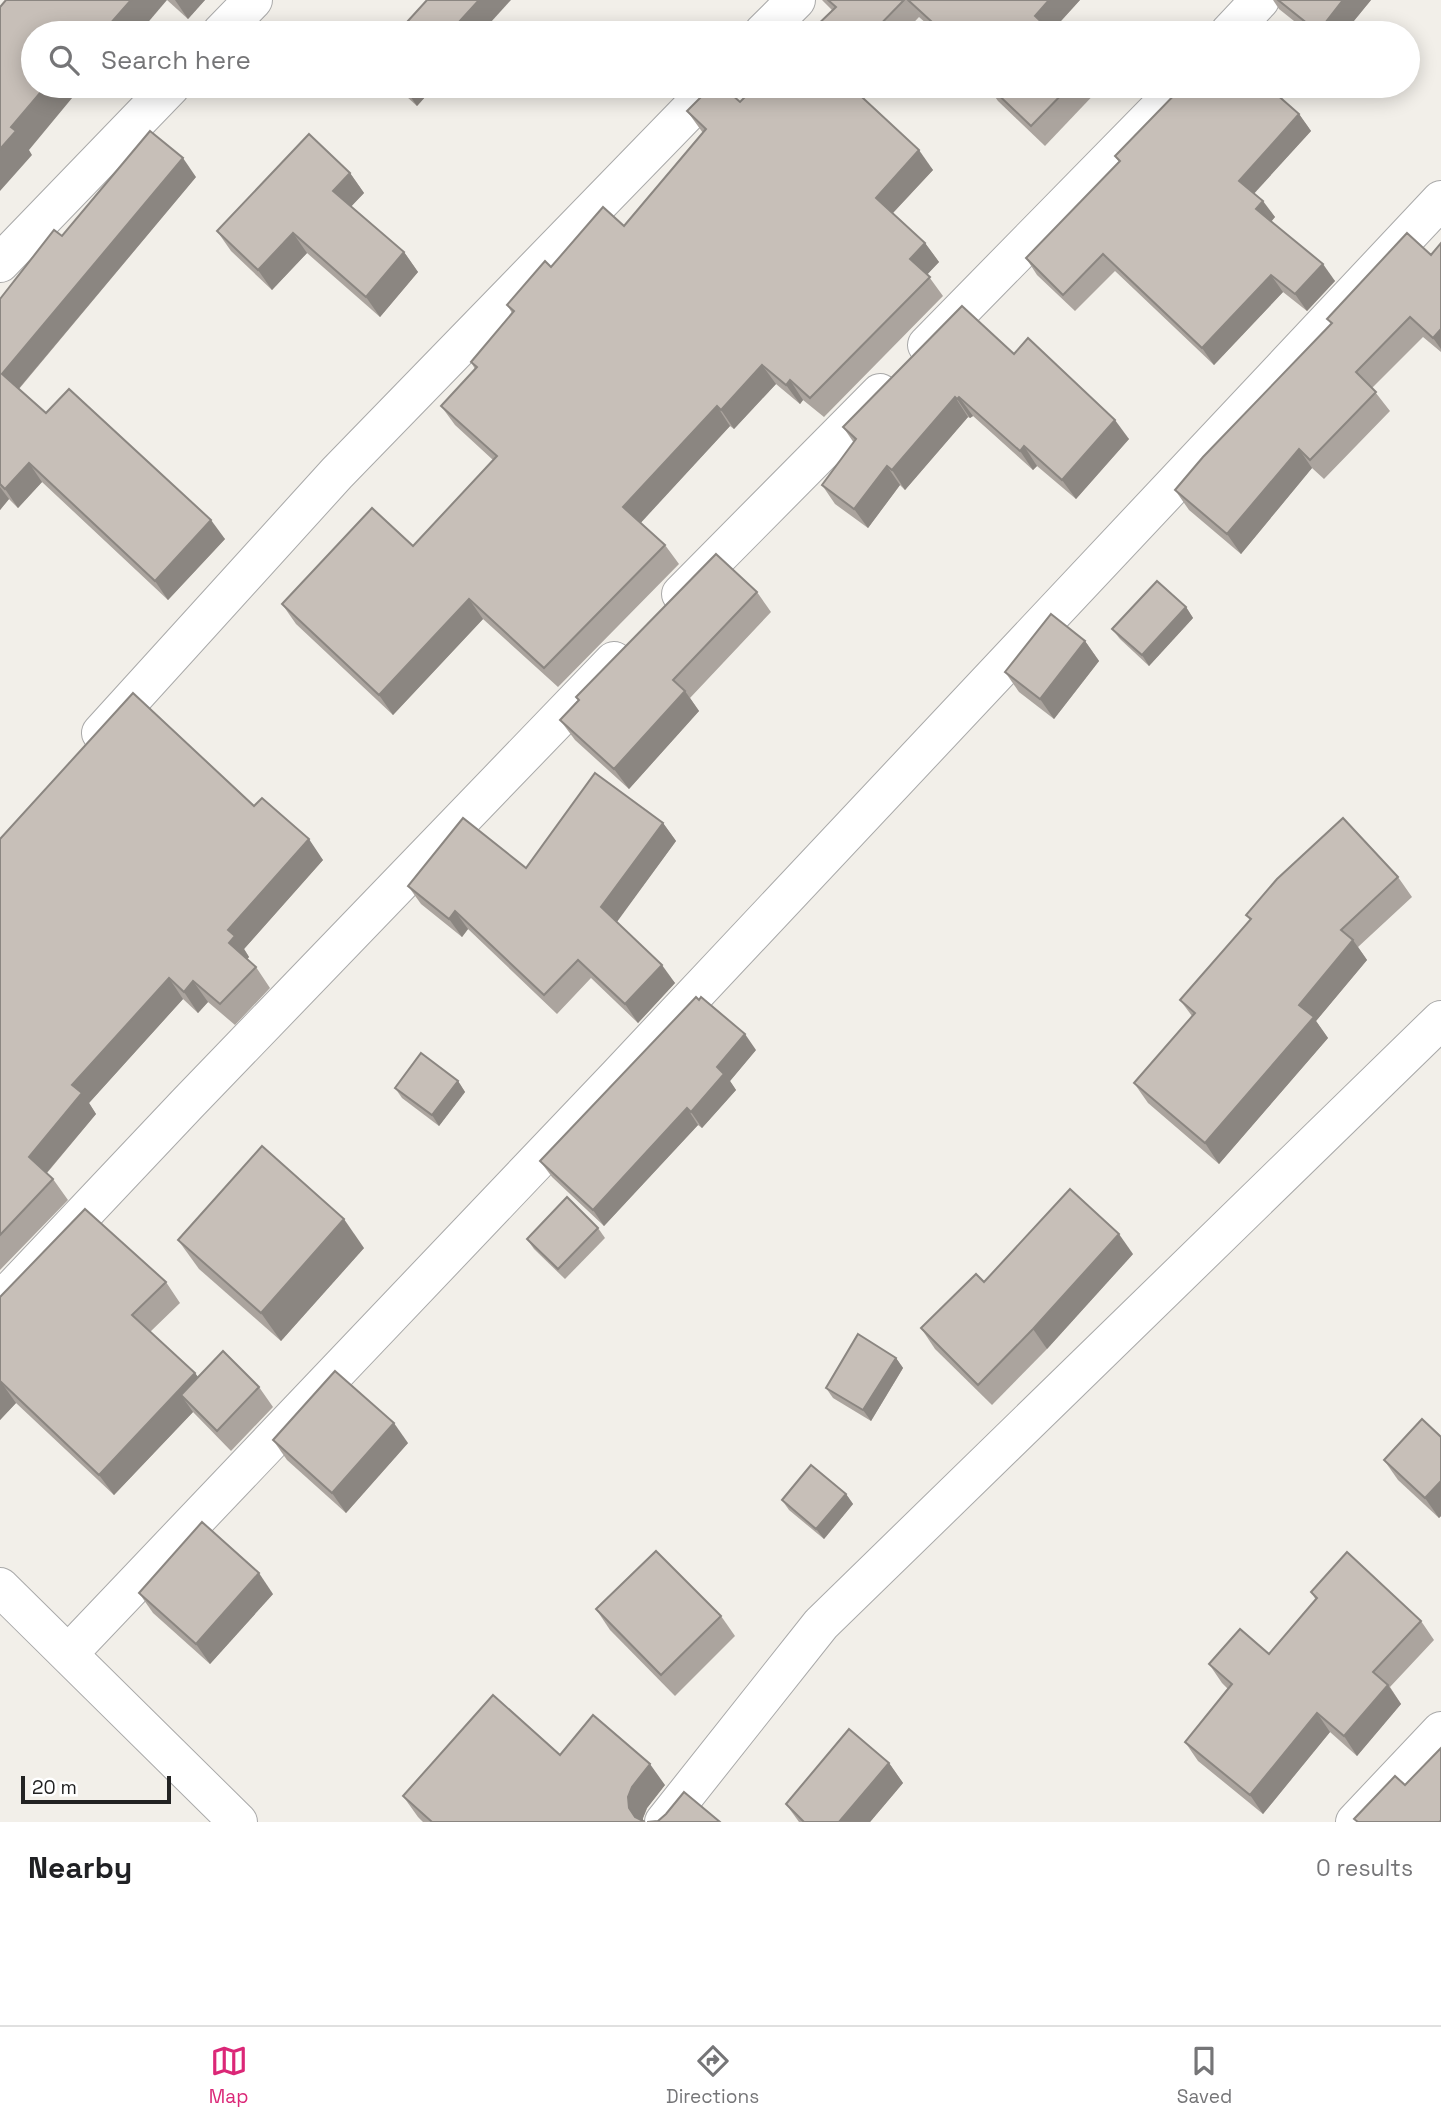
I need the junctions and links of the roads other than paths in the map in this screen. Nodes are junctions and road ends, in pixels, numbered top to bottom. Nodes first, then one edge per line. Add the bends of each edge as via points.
1 (253, 0) edge
2 (796, 0) edge
3 (1260, 0) edge
4 (233, 21) edge
5 (776, 21) edge
6 (1240, 21) edge
7 (159, 98) edge
8 (701, 98) edge
9 (1169, 98) edge
10 (1441, 200) edge
11 (0, 263) edge
12 (77, 760) edge
13 (1441, 1020) edge
14 (0, 1302) edge
15 (0, 1587) edge
16 (69, 1653) junction
17 (1441, 1731) edge
18 (239, 1822) edge
19 (664, 1822) edge
20 (1355, 1822) edge

1 - 4 street
2 - 5 street
3 - 6 street
7 - 11 street
8 - 12 street via 337,473
9 - 14 street via 645,630
10 - 16 street
13 - 19 street via 821,1624
15 - 16 street
16 - 18 street
17 - 20 street

